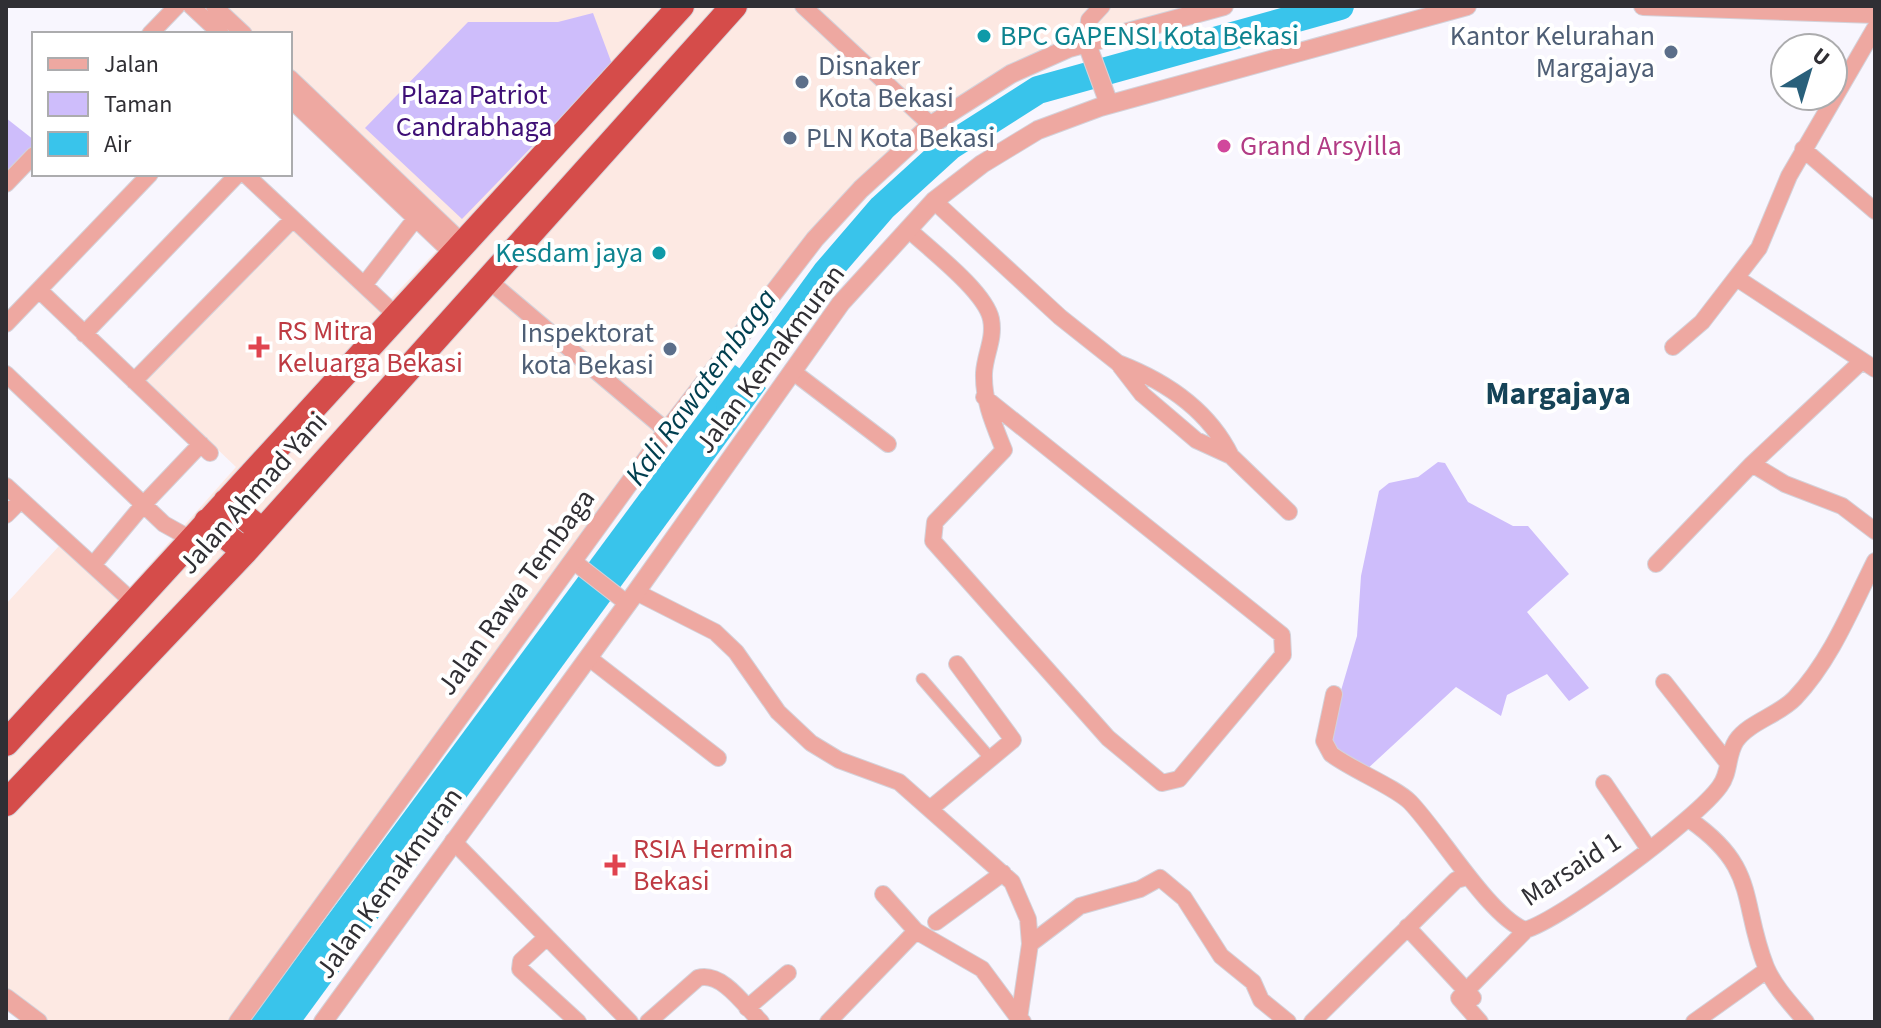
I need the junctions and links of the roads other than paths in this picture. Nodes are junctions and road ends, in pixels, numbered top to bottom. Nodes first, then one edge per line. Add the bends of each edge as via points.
1 (177, 6) edge
2 (191, 6) edge
3 (214, 6) edge
4 (681, 6) edge
5 (734, 6) edge
6 (803, 6) edge
7 (1102, 6) edge
8 (1224, 6) edge
9 (1467, 6) edge
10 (1643, 6) edge
11 (1875, 14) edge
12 (1875, 28) edge
13 (152, 32) edge
14 (219, 32) edge
15 (242, 32) edge
16 (1088, 46) junction
17 (292, 80) edge
18 (1107, 99) junction
19 (292, 101) edge
20 (931, 125) junction
21 (1803, 149) junction
22 (32, 157) edge
23 (148, 176) edge
24 (236, 176) edge
25 (247, 176) edge
26 (6, 184) edge
27 (934, 201) junction
28 (1874, 207) edge
29 (416, 218) junction
30 (293, 219) junction
31 (908, 229) junction
32 (458, 248) junction
33 (1738, 279) junction
34 (488, 280) junction
35 (364, 285) junction
36 (39, 290) junction
37 (397, 316) junction
38 (6, 324) edge
39 (84, 334) junction
40 (1673, 347) dead end
41 (1118, 363) junction
42 (1868, 365) edge
43 (792, 371) junction
44 (6, 374) edge
45 (134, 381) junction
46 (984, 397) junction
47 (667, 431) junction
48 (888, 444) dead end
49 (1231, 456) junction
50 (1752, 464) junction
51 (6, 486) edge
52 (21, 500) junction
53 (226, 502) junction
54 (143, 505) junction
55 (1289, 512) dead end
56 (6, 515) edge
57 (199, 531) junction
58 (1875, 531) edge
59 (254, 541) junction
60 (1656, 564) dead end
61 (93, 565) junction
62 (578, 565) junction
63 (1873, 571) edge
64 (628, 598) junction
65 (133, 602) junction
66 (589, 658) junction
67 (957, 664) dead end
68 (922, 679) dead end
69 (1664, 682) dead end
70 (1334, 694) dead end
71 (6, 743) edge
72 (718, 758) dead end
73 (991, 759) junction
74 (1727, 762) junction
75 (1604, 783) dead end
76 (6, 803) edge
77 (930, 809) junction
78 (1690, 820) junction
79 (453, 841) junction
80 (1649, 849) junction
81 (1003, 873) junction
82 (1467, 877) junction
83 (883, 894) dead end
84 (936, 922) dead end
85 (1407, 927) junction
86 (1527, 929) junction
87 (916, 931) junction
88 (547, 937) junction
89 (1030, 944) junction
90 (1767, 970) junction
91 (788, 973) dead end
92 (1472, 997) junction
93 (6, 998) edge
94 (747, 1008) junction
95 (17, 1016) edge
96 (1021, 1020) edge
97 (38, 1022) edge
98 (238, 1022) edge
99 (323, 1022) edge
100 (578, 1022) edge
101 (630, 1022) edge
102 (648, 1022) edge
103 (761, 1022) edge
104 (828, 1022) edge
105 (1288, 1022) edge
106 (1312, 1022) edge
107 (1480, 1022) edge
108 (1694, 1022) edge
109 (1806, 1022) edge

1 - 13 street
2 - 14 street
3 - 15 street
4 - 32 highway, Jalan Ahmad Yani
5 - 34 highway, Jalan Ahmad Yani
6 - 20 street
7 - 16 street via 1089,20
8 - 16 street, Jalan Rawa Tembaga
9 - 18 street, Jalan Kemakmuran
10 - 11 street
12 - 21 street
16 - 18 street
16 - 20 street, Jalan Rawa Tembaga via 1011,74
17 - 32 street
18 - 27 street, Jalan Kemakmuran via 1038,130 970,171
19 - 29 street
20 - 47 street, Jalan Rawa Tembaga via 815,239
21 - 28 street
21 - 33 street via 1759,248
22 - 26 street
23 - 36 street
24 - 39 street
25 - 30 street
27 - 31 street, Jalan Kemakmuran
27 - 41 street
29 - 32 street
29 - 35 street
30 - 35 street
30 - 45 street
31 - 43 street, Jalan Kemakmuran via 841,303
31 - 46 street via 983,301 991,317
32 - 37 highway, Jalan Ahmad Yani
33 - 40 street
33 - 42 street
34 - 47 street
34 - 59 highway, Jalan Ahmad Yani
35 - 37 street
36 - 38 street
36 - 39 street
37 - 53 highway, Jalan Ahmad Yani
39 - 45 street
41 - 49 street via 1142,394 1196,440
41 - 49 street via 1182,396 1210,423
42 - 50 street
43 - 48 street
43 - 64 street, Jalan Kemakmuran
44 - 54 street
45 - 54 street via 206,448
46 - 46 street via 1004,450 935,522 933,541 1108,738 1162,783 1179,779 1283,655 1282,635
47 - 62 street, Jalan Rawa Tembaga
49 - 55 street
50 - 58 street via 1785,484 1842,506
50 - 60 street
51 - 52 street
52 - 56 street
52 - 61 street
53 - 57 highway, Jalan Ahmad Yani
53 - 59 highway
54 - 57 street via 164,524
54 - 61 street
57 - 59 highway
57 - 65 highway, Jalan Ahmad Yani
59 - 76 highway, Jalan Ahmad Yani
61 - 65 street
62 - 64 street
62 - 98 street, Jalan Rawa Tembaga
63 - 74 street, Marsaid 1 via 1799,693 1781,711 1741,735
64 - 66 street, Jalan Kemakmuran
64 - 77 street via 715,632 736,652 778,712 811,743 839,760 889,776
65 - 71 highway, Jalan Ahmad Yani
66 - 72 street
66 - 79 street, Jalan Kemakmuran
67 - 73 street via 1012,735 1010,745
68 - 73 street
69 - 74 street
70 - 82 street, Marsaid 1 via 1324,741 1331,754 1409,801
73 - 77 street
74 - 78 street, Marsaid 1 via 1723,783
75 - 80 street
77 - 81 street
78 - 80 street, Marsaid 1
78 - 90 street via 1722,846 1738,868
79 - 88 street
79 - 99 street, Jalan Kemakmuran
80 - 86 street, Marsaid 1
81 - 84 street
81 - 89 street via 1021,899
82 - 85 street via 1456,880
82 - 86 street, Marsaid 1 via 1510,922
83 - 87 street
85 - 92 street
85 - 106 street
86 - 92 street
87 - 96 street via 982,969
87 - 104 street
88 - 100 street via 521,961 520,969
88 - 101 street
89 - 96 street
89 - 105 street via 1080,906 1160,878 1184,898 1221,956
90 - 108 street
90 - 109 street
91 - 94 street
92 - 107 street via 1459,998
93 - 95 street
94 - 102 street via 719,980 706,975
94 - 103 street
95 - 97 street

